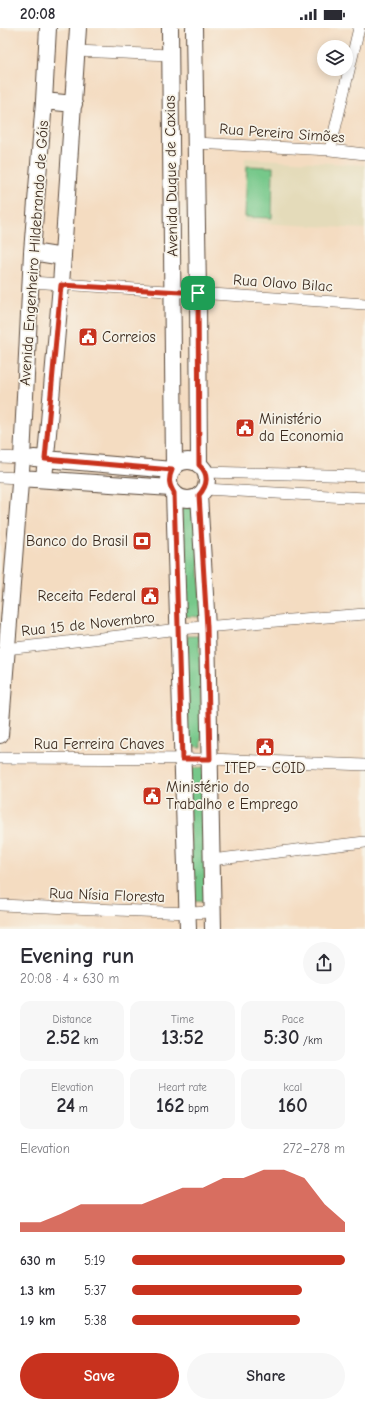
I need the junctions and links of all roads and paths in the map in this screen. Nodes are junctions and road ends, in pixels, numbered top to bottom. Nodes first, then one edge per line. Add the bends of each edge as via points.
1 (48, 28) edge
2 (78, 28) edge
3 (170, 28) edge
4 (194, 28) edge
5 (359, 28) edge
6 (76, 51) junction
7 (170, 55) junction
8 (44, 101) junction
9 (74, 104) junction
10 (196, 143) junction
11 (330, 150) junction
12 (365, 154) edge
13 (32, 252) junction
14 (63, 258) junction
15 (31, 282) junction
16 (61, 285) junction
17 (172, 291) junction
18 (198, 293) junction
19 (365, 304) edge
20 (173, 371) junction
21 (198, 372) junction
22 (0, 457) edge
23 (22, 458) junction
24 (45, 459) junction
25 (173, 469) junction
26 (202, 469) junction
27 (365, 476) edge
28 (0, 477) edge
29 (20, 478) junction
30 (44, 479) junction
31 (172, 490) junction
32 (202, 492) junction
33 (365, 498) edge
34 (365, 614) edge
35 (207, 627) junction
36 (179, 629) junction
37 (6, 649) junction
38 (0, 735) edge
39 (0, 758) edge
40 (182, 759) junction
41 (210, 759) junction
42 (365, 765) edge
43 (365, 842) edge
44 (211, 860) junction
45 (0, 905) edge
46 (212, 912) junction
47 (188, 913) junction
48 (188, 929) edge
49 (213, 929) edge

1 - 8 main road, Avenida Engenheiro Hildebrando de Góis
2 - 6 main road, Avenida Engenheiro Hildebrando de Góis
3 - 7 main road, Avenida Duque de Caxias
4 - 10 main road, Avenida Duque de Caxias
5 - 11 street
6 - 7 street
6 - 9 main road, Avenida Engenheiro Hildebrando de Góis
7 - 17 main road, Avenida Duque de Caxias
8 - 9 main road
8 - 13 main road, Avenida Engenheiro Hildebrando de Góis
9 - 14 main road, Avenida Engenheiro Hildebrando de Góis
10 - 11 street, Rua Pereira Simões
10 - 18 main road, Avenida Duque de Caxias
11 - 12 street, Rua Pereira Simões
13 - 14 main road
13 - 15 main road, Avenida Engenheiro Hildebrando de Góis
14 - 16 main road, Avenida Engenheiro Hildebrando de Góis
15 - 16 street, Rua Olavo Bilac
15 - 23 main road, Avenida Engenheiro Hildebrando de Góis
16 - 17 street, Rua Olavo Bilac
16 - 24 main road, Avenida Engenheiro Hildebrando de Góis
17 - 18 street, Rua Olavo Bilac
17 - 20 main road, Avenida Duque de Caxias
18 - 19 street, Rua Olavo Bilac
18 - 21 main road, Avenida Duque de Caxias
20 - 21 main road
20 - 25 main road, Avenida Duque de Caxias
21 - 26 main road, Avenida Duque de Caxias
22 - 23 street
23 - 24 main road
23 - 29 main road, Avenida Engenheiro Hildebrando de Góis
24 - 25 main road
24 - 30 main road, Avenida Engenheiro Hildebrando de Góis
25 - 26 main road via 177,465 190,462
25 - 31 main road via 169,479
26 - 27 street
26 - 32 main road via 207,484
28 - 29 street
29 - 30 main road
29 - 37 main road, Avenida Engenheiro Hildebrando de Góis
30 - 31 main road
31 - 32 main road via 177,496 186,499 195,498
31 - 36 main road
32 - 33 street
32 - 35 main road
34 - 35 street, Rua 15 de Novembro
35 - 36 street, Rua 15 de Novembro
35 - 41 main road
36 - 37 street, Rua 15 de Novembro
36 - 40 main road
37 - 38 main road, Avenida Engenheiro Hildebrando de Góis
39 - 40 street, Rua Ferreira Chaves
40 - 41 street, Rua Ferreira Chaves
40 - 47 main road
41 - 42 street, Rua Ferreira Chaves
41 - 44 main road
43 - 44 street
44 - 46 main road
45 - 47 street, Rua Nísia Floresta
46 - 47 street, Rua Nísia Floresta
46 - 49 main road
47 - 48 main road

